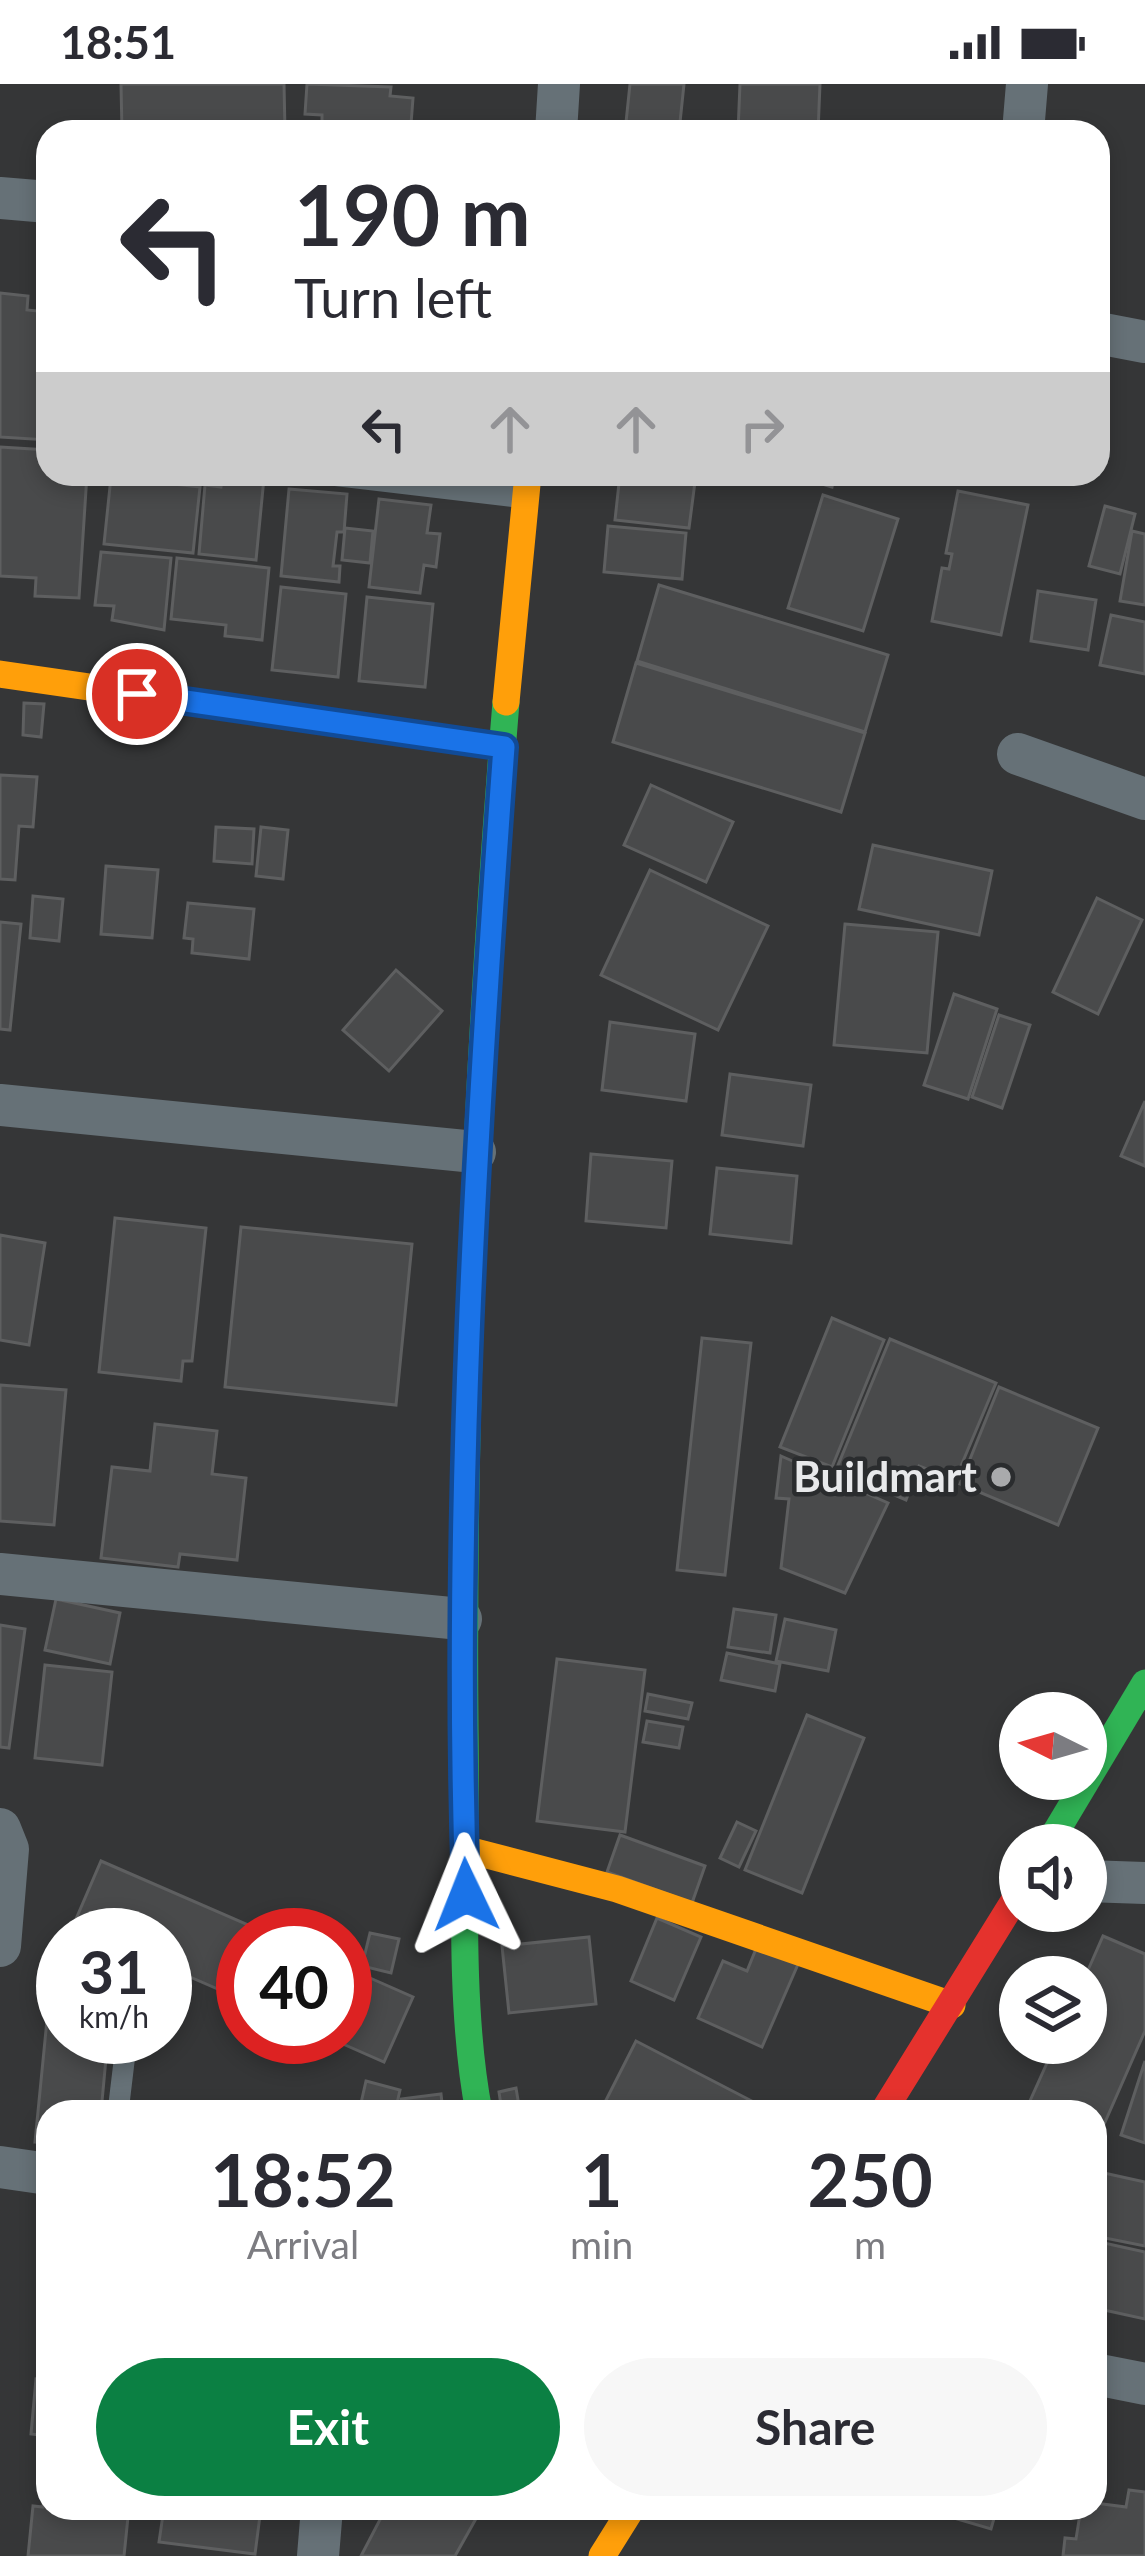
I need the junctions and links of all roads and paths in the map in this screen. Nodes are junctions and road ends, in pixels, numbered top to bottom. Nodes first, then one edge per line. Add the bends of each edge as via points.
1 (559, 84) edge
2 (1027, 84) edge
3 (557, 120) edge
4 (1024, 120) edge
5 (0, 198) edge
6 (36, 201) edge
7 (1110, 335) edge
8 (1145, 342) edge
9 (527, 486) edge
10 (0, 674) edge
11 (504, 747) junction
12 (1018, 754) dead end
13 (1145, 799) edge
14 (0, 1105) edge
15 (475, 1152) junction
16 (0, 1574) edge
17 (461, 1619) junction
18 (1145, 1684) edge
19 (1061, 1824) edge
20 (0, 1829) edge
21 (464, 1850) junction
22 (1107, 1882) edge
23 (1145, 1883) edge
24 (999, 1926) edge
25 (0, 1946) edge
26 (952, 2005) junction
27 (124, 2064) edge
28 (120, 2100) edge
29 (477, 2100) edge
30 (891, 2100) edge
31 (0, 2168) edge
32 (36, 2172) edge
33 (1107, 2376) edge
34 (1145, 2384) edge
35 (321, 2520) edge
36 (625, 2520) edge
37 (606, 2555) edge
38 (317, 2556) edge

1 - 3 street
2 - 4 street
5 - 6 street
7 - 8 street
9 - 11 street
10 - 11 street
11 - 15 street
12 - 13 street
14 - 15 street
15 - 17 street
16 - 17 street
17 - 21 street
18 - 19 street
20 - 25 street via 8,1850
21 - 26 street via 617,1888
21 - 29 street
22 - 23 street
24 - 26 street
26 - 30 street
27 - 28 lane
31 - 32 street
33 - 34 street
35 - 38 street
36 - 37 street

